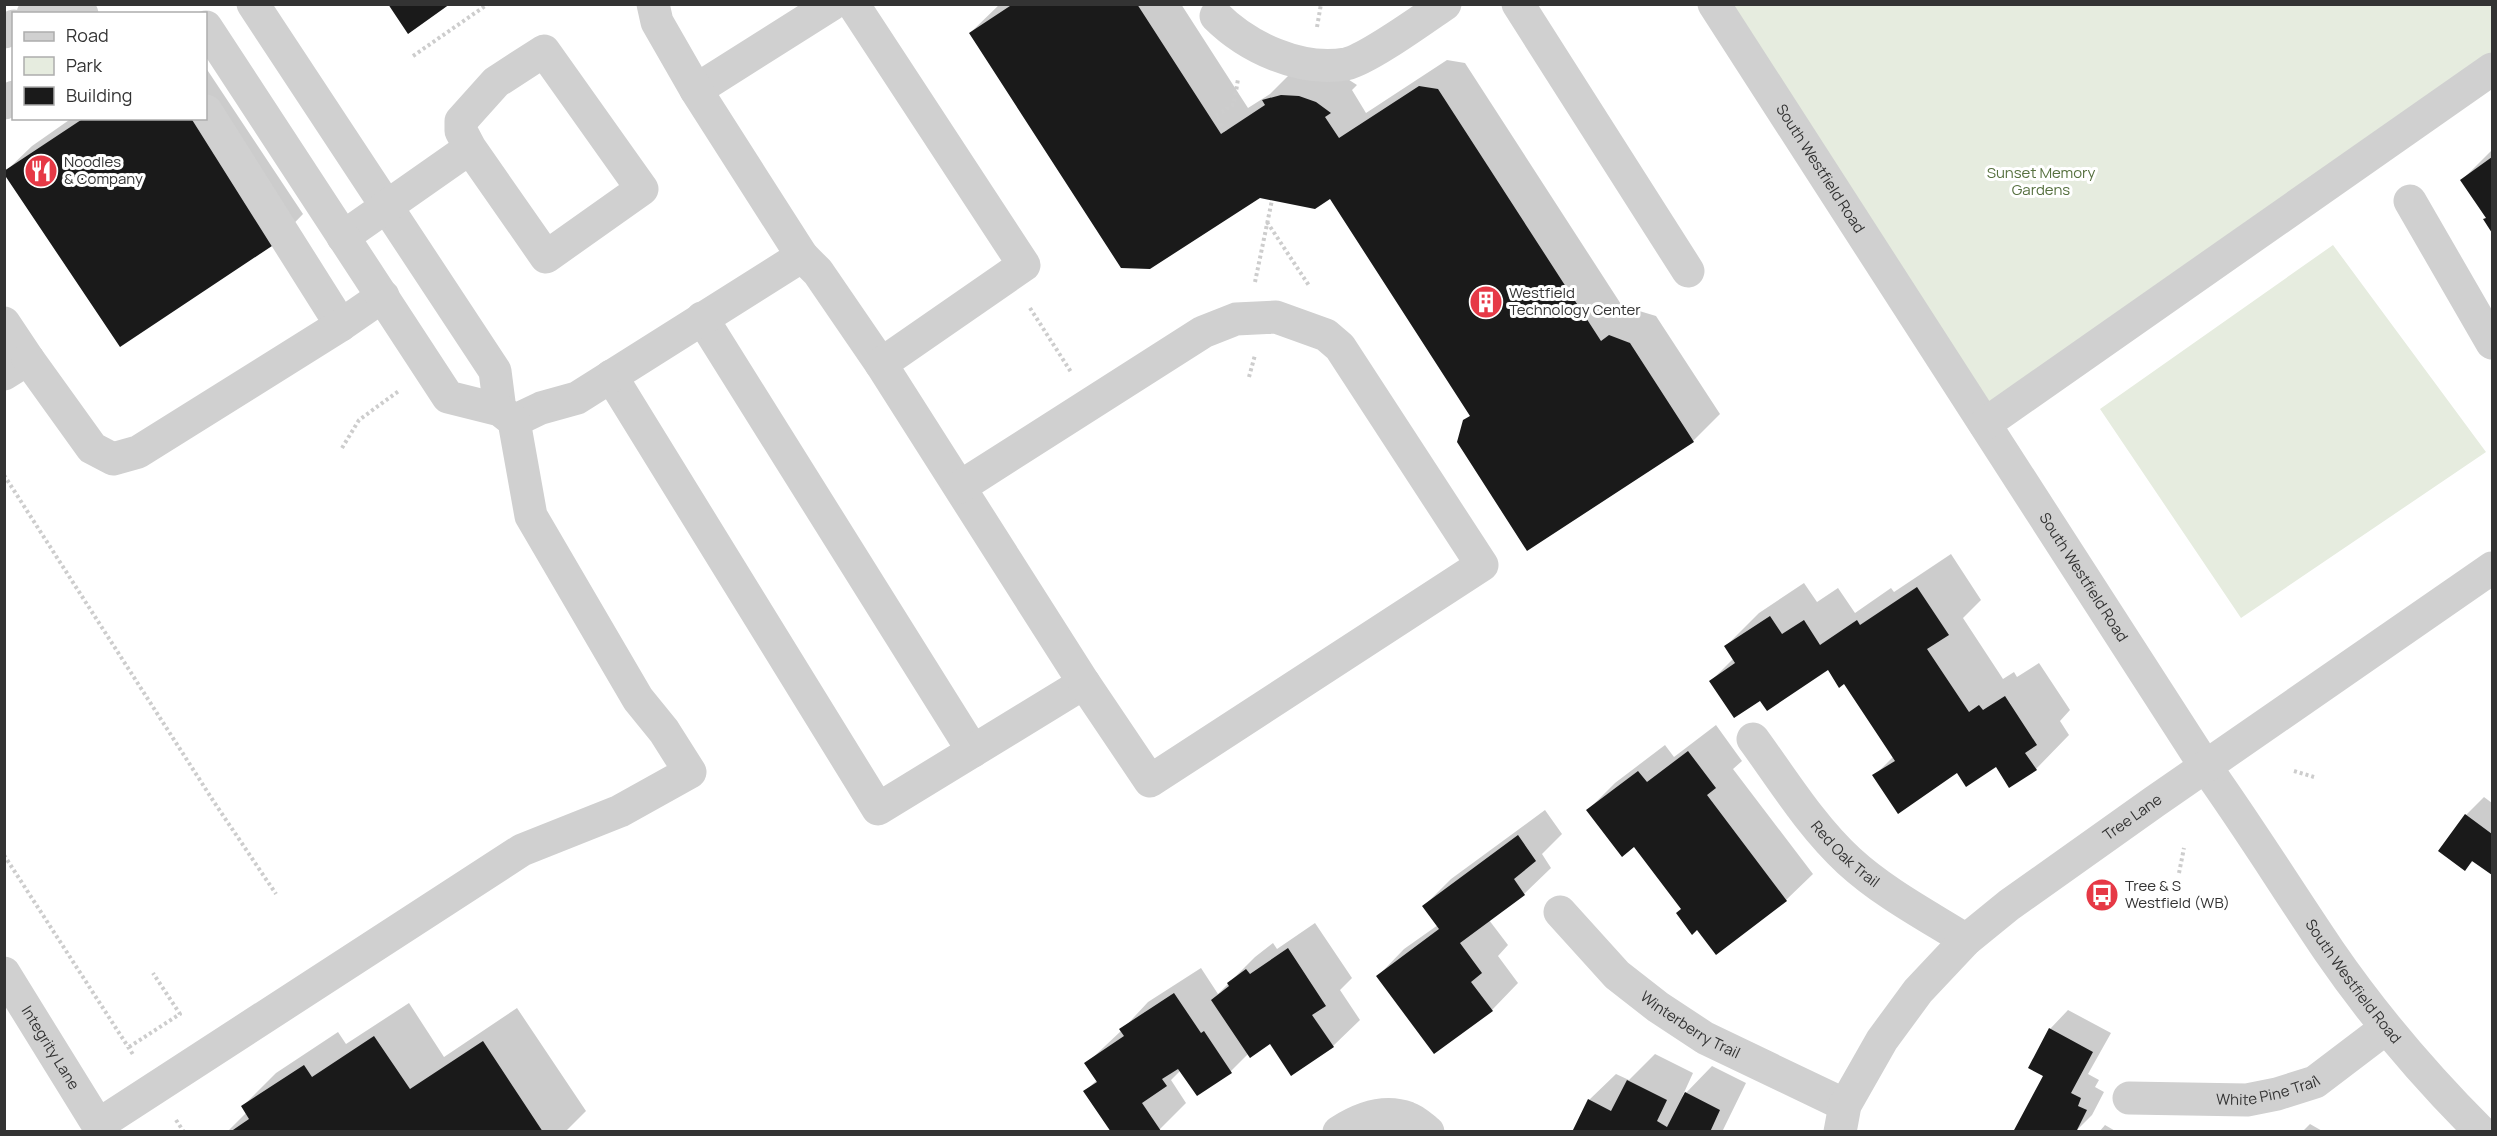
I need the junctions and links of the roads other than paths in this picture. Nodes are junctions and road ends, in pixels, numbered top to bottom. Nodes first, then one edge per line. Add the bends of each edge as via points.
1 (253, 4) edge
2 (653, 4) edge
3 (832, 4) edge
4 (854, 4) edge
5 (1445, 4) edge
6 (1518, 4) edge
7 (1714, 4) edge
8 (1216, 16) dead end
9 (207, 29) edge
10 (2493, 69) edge
11 (696, 90) junction
12 (207, 113) edge
13 (471, 148) junction
14 (2410, 201) dead end
15 (387, 207) junction
16 (343, 237) junction
17 (802, 256) junction
18 (1688, 271) dead end
19 (383, 296) junction
20 (702, 318) junction
21 (4, 323) edge
22 (341, 325) junction
23 (2493, 344) edge
24 (881, 364) junction
25 (16, 366) edge
26 (611, 376) junction
27 (507, 415) junction
28 (1985, 424) junction
29 (960, 487) junction
30 (2493, 568) edge
31 (1084, 683) junction
32 (1753, 739) dead end
33 (973, 751) junction
34 (2205, 766) junction
35 (1560, 912) dead end
36 (1966, 940) junction
37 (4, 973) edge
38 (2386, 1028) junction
39 (2129, 1098) dead end
40 (1842, 1118) edge
41 (1338, 1131) edge
42 (1428, 1131) edge
43 (2481, 1131) edge

1 - 15 street
2 - 11 street via 657,22
3 - 11 street
4 - 24 street via 1024,265
5 - 8 street via 1347,64 1310,64 1282,56 1249,43
6 - 18 street
7 - 28 street, South Westfield Road
9 - 16 street
10 - 28 street
11 - 17 street
12 - 22 street
13 - 13 street via 546,256 642,189 544,51 496,82 461,121 461,131
13 - 15 street
14 - 23 street
15 - 16 street
15 - 27 street via 495,371
16 - 19 street
17 - 20 street
17 - 24 street via 818,272
19 - 22 street
19 - 27 street via 448,397
20 - 26 street
20 - 33 street
21 - 25 street
22 - 25 street via 138,452 113,459 92,448
24 - 29 street
26 - 27 street via 577,398
26 - 33 street via 878,810
27 - 37 street, Integrity Lane via 531,516 639,699 690,772 620,811 522,850 98,1125
28 - 34 street, South Westfield Road
29 - 31 street
29 - 31 street via 1203,332 1236,319 1276,317 1326,335 1340,346 1482,565 1150,781
30 - 34 street, Tree Lane
31 - 33 street
32 - 36 street, Red Oak Trail via 1848,860 1879,886
34 - 36 street, Tree Lane
34 - 38 street, South Westfield Road
35 - 40 street, Winterberry Trail via 1617,975 1658,1008
36 - 40 street, Tree Lane via 1918,991 1882,1040
38 - 39 street, White Pine Trail via 2315,1082 2277,1094 2247,1100
38 - 43 street, South Westfield Road
41 - 42 street via 1356,1120 1383,1114 1409,1118

